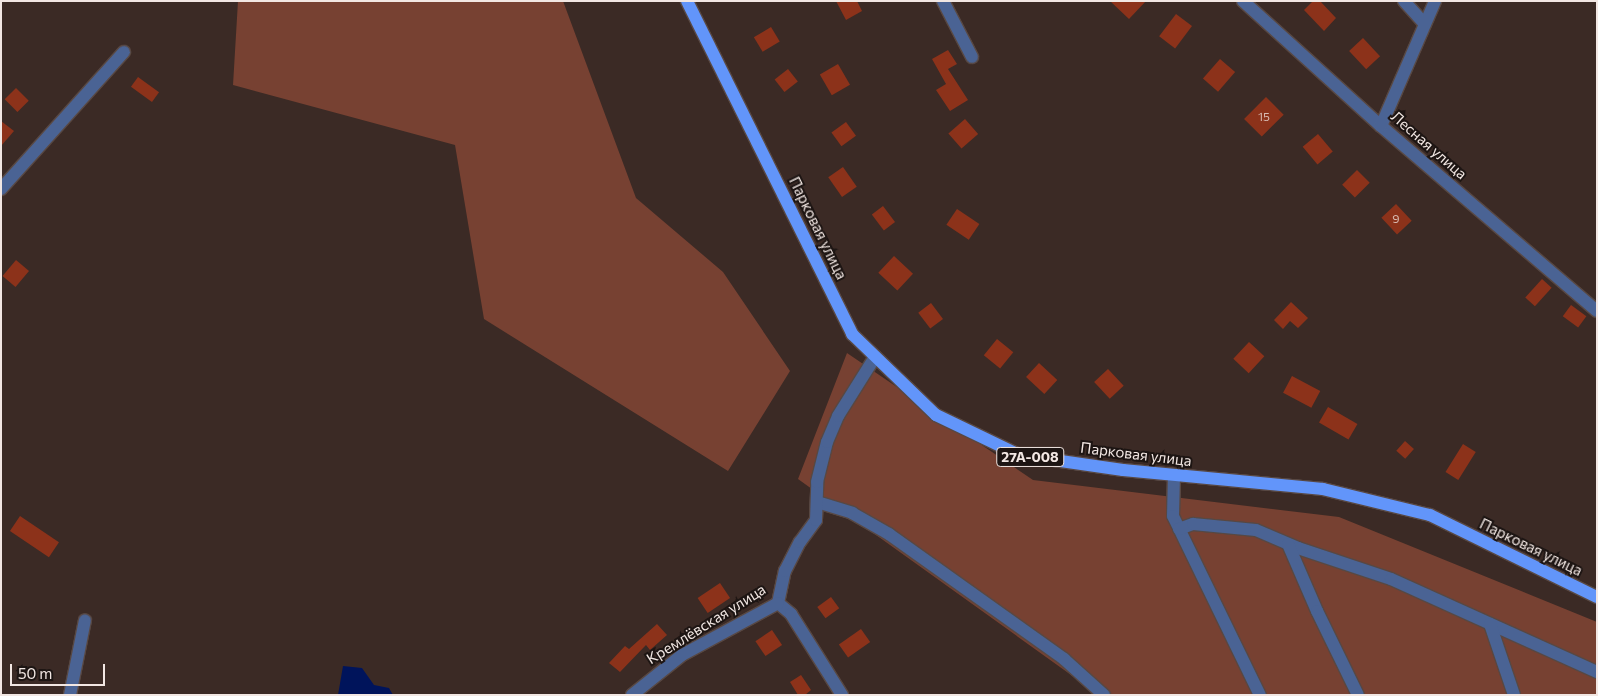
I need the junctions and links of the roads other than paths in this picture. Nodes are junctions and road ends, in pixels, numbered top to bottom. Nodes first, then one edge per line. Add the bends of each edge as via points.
1 (687, 1) edge
2 (943, 1) edge
3 (1243, 1) edge
4 (1404, 1) edge
5 (1435, 1) edge
6 (1425, 24) junction
7 (124, 52) dead end
8 (972, 57) dead end
9 (1381, 126) junction
10 (1, 189) edge
11 (1597, 311) edge
12 (876, 357) junction
13 (1174, 475) junction
14 (817, 502) junction
15 (1179, 529) junction
16 (1288, 544) junction
17 (1597, 597) edge
18 (778, 603) junction
19 (85, 620) dead end
20 (1490, 624) junction
21 (1597, 672) edge
22 (70, 695) edge
23 (632, 695) edge
24 (842, 695) edge
25 (1104, 695) edge
26 (1260, 695) edge
27 (1358, 695) edge
28 (1514, 695) edge

1 - 12 main road, Парковая улица / 27А-008 via 852,334
2 - 8 street
3 - 9 street, Лесная улица
4 - 6 street
5 - 6 street
6 - 9 street
7 - 10 street
9 - 11 street, Лесная улица
12 - 13 main road, Парковая улица / 27А-008 via 936,415 1019,455
12 - 14 street, Кремлёвская улица via 838,416 827,442 817,482
13 - 15 street via 1172,516
13 - 17 main road, Парковая улица / 27А-008 via 1323,490 1430,515
14 - 18 street, Кремлёвская улица via 816,520 785,571
14 - 25 street via 852,513 889,534 1064,659
15 - 16 street via 1193,524 1256,530
15 - 26 street
16 - 20 street via 1391,579
16 - 27 street
18 - 23 street, Кремлёвская улица via 682,656
18 - 24 street via 791,614
19 - 22 street
20 - 21 street
20 - 28 street

